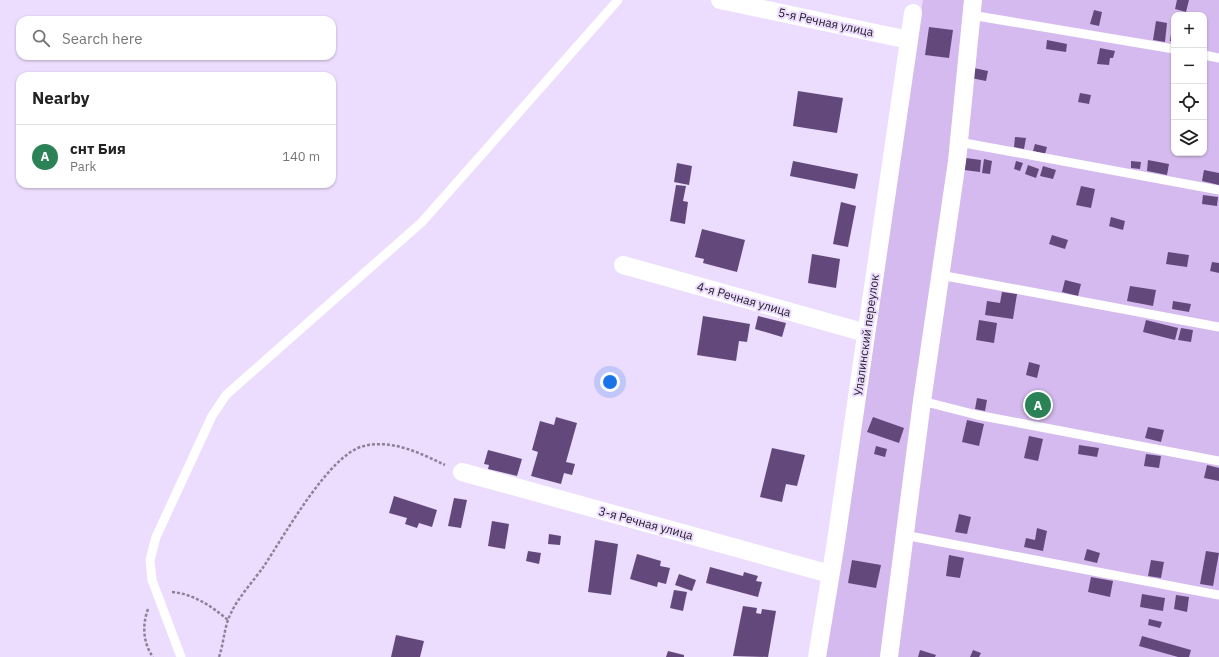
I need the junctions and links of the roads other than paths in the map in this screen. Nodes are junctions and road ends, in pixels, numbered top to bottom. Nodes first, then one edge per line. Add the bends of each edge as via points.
1 (618, 0) edge
2 (720, 0) edge
3 (972, 7) edge
4 (913, 12) dead end
5 (909, 40) junction
6 (1171, 48) edge
7 (1207, 56) edge
8 (1219, 58) edge
9 (959, 142) junction
10 (1219, 190) edge
11 (623, 266) dead end
12 (940, 275) junction
13 (1219, 328) edge
14 (866, 333) junction
15 (922, 401) junction
16 (1219, 461) edge
17 (462, 472) road end
18 (904, 535) junction
19 (830, 574) junction
20 (1219, 595) edge
21 (181, 657) edge
22 (817, 657) edge
23 (888, 657) edge

1 - 21 lane via 422,222 226,396 212,416 156,536 150,560 152,580
2 - 5 street, 5-я Речная улица
3 - 6 lane
3 - 9 street
4 - 5 street, Улалинский переулок
5 - 14 street, Улалинский переулок
7 - 8 lane
9 - 10 lane
9 - 12 street
11 - 14 street, 4-я Речная улица
12 - 13 lane
12 - 15 street
14 - 19 street, Улалинский переулок
15 - 16 lane via 977,415
15 - 18 street
17 - 19 street, 3-я Речная улица
18 - 20 lane
18 - 23 street
19 - 22 street, Улалинский переулок

